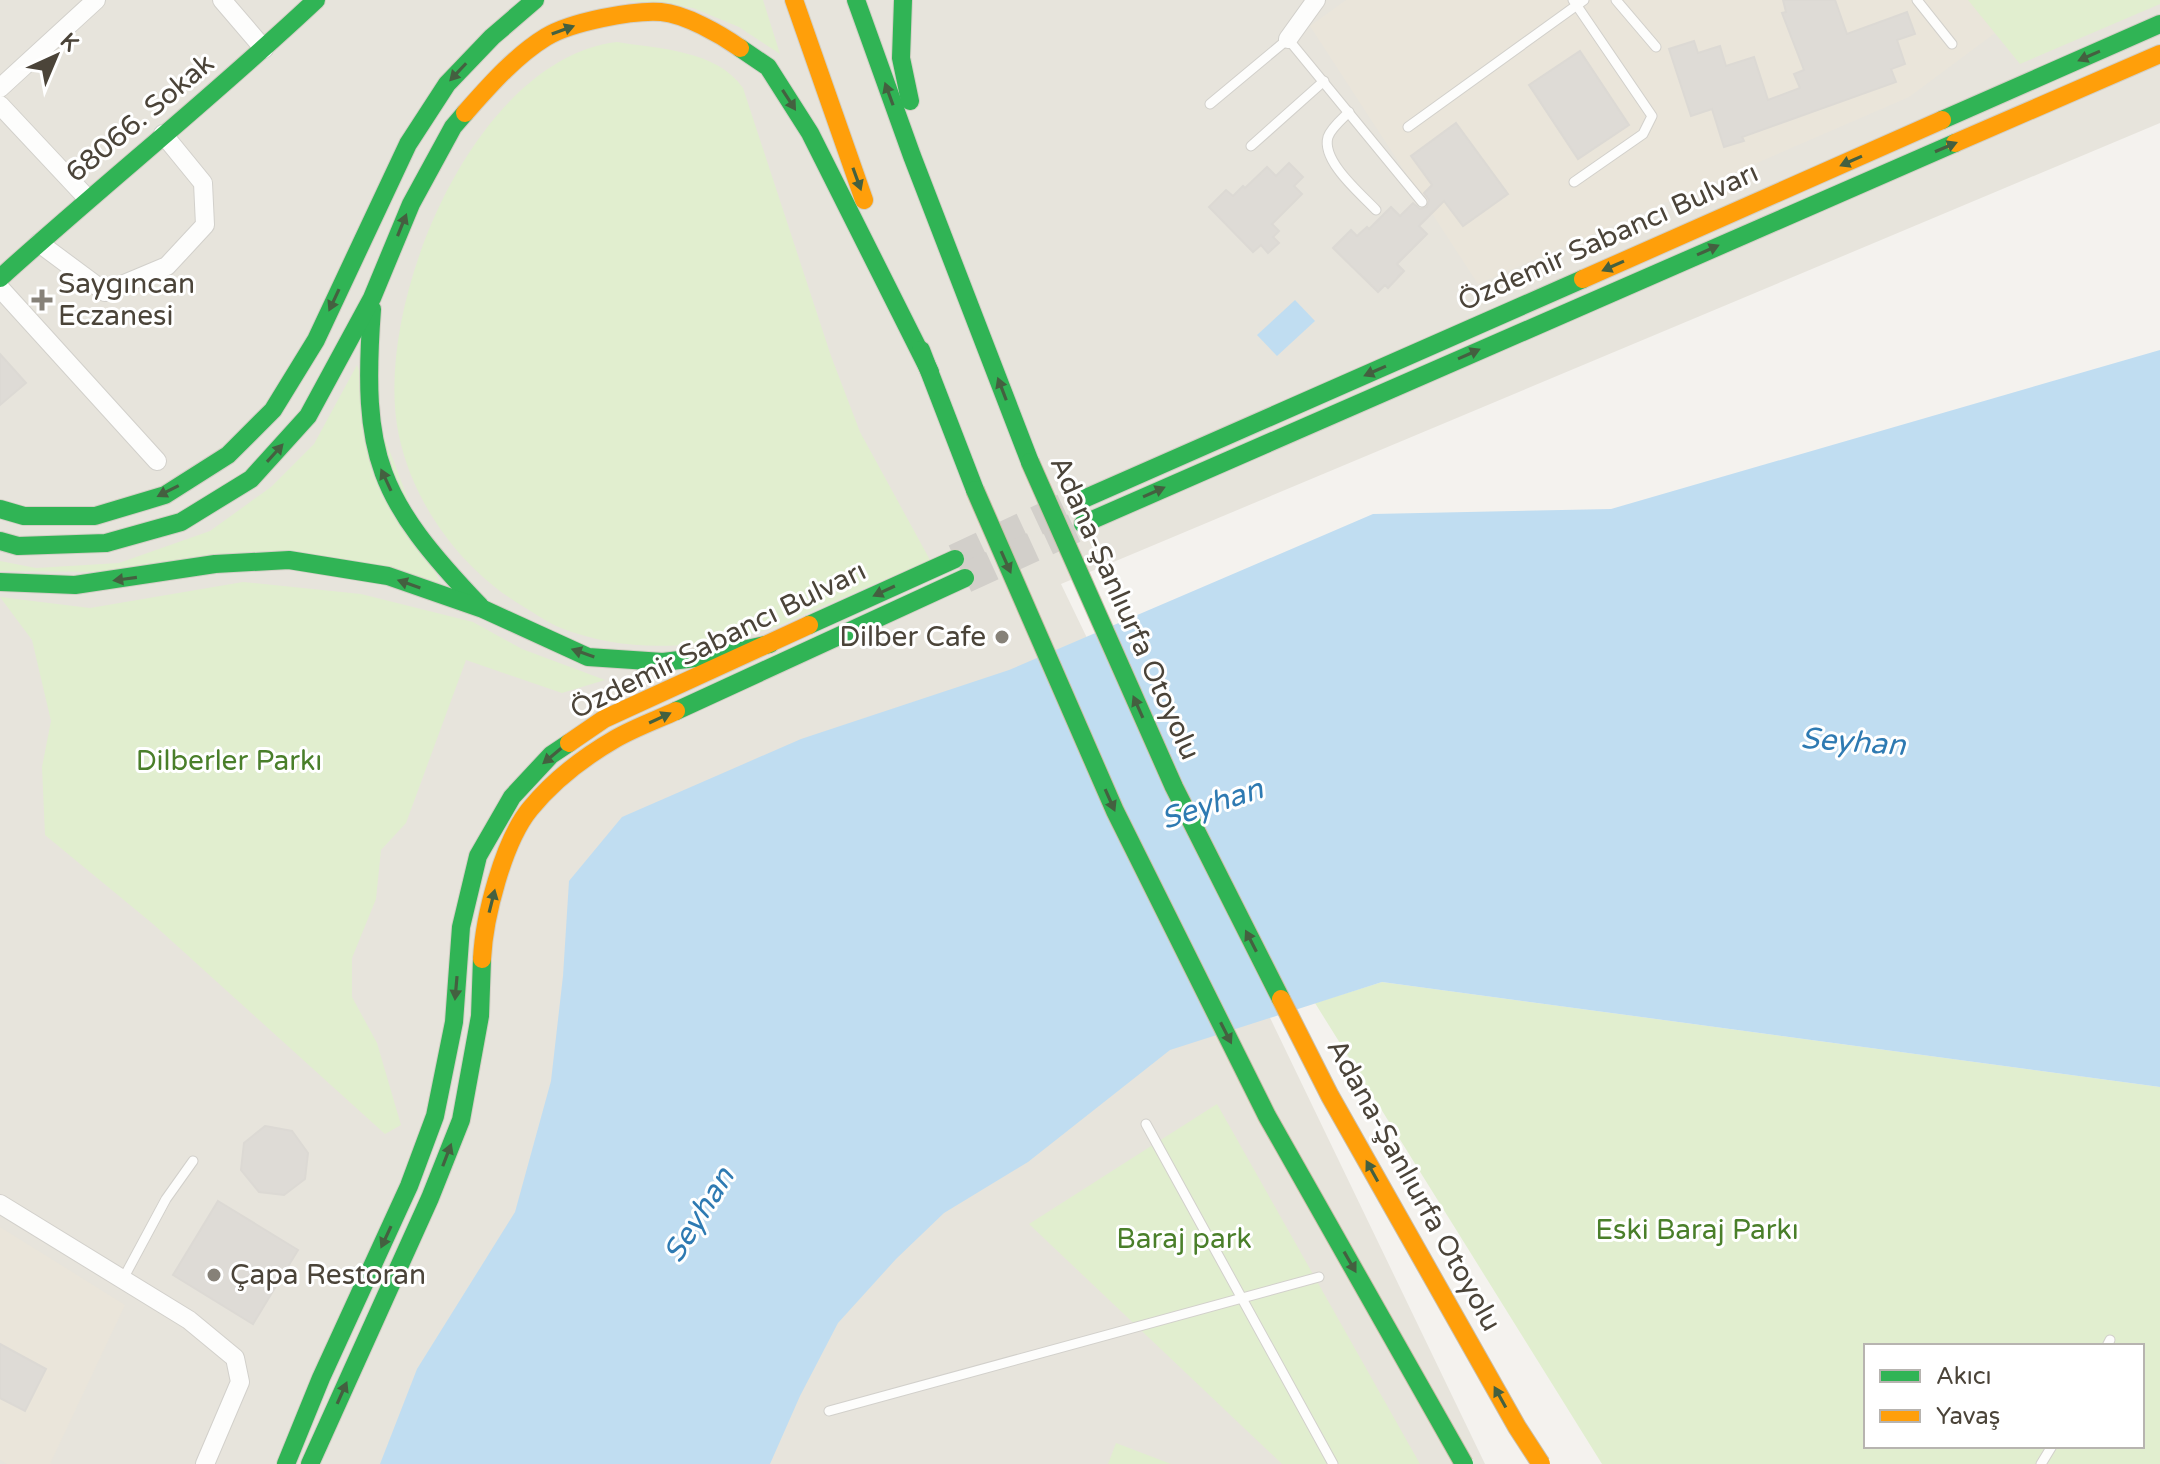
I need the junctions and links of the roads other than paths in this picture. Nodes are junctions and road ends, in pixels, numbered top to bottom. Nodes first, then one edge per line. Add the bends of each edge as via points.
1 (96, 0) edge
2 (222, 0) edge
3 (316, 0) edge
4 (535, 0) edge
5 (794, 0) edge
6 (856, 0) edge
7 (903, 0) edge
8 (1316, 0) edge
9 (1616, 0) edge
10 (1917, 0) edge
11 (1578, 2) edge
12 (2160, 24) edge
13 (1288, 39) junction
14 (1952, 44) dead end
15 (1656, 47) dead end
16 (264, 49) junction
17 (2160, 54) edge
18 (1324, 81) junction
19 (0, 88) edge
20 (1210, 104) dead end
21 (0, 105) edge
22 (1349, 112) junction
23 (1408, 127) dead end
24 (163, 134) junction
25 (1251, 146) dead end
26 (1574, 182) dead end
27 (88, 199) junction
28 (1422, 202) dead end
29 (1376, 210) dead end
30 (39, 243) junction
31 (0, 278) edge
32 (0, 288) edge
33 (372, 298) junction
34 (966, 298) junction
35 (930, 372) junction
36 (157, 461) dead end
37 (1079, 501) tunnel mouth
38 (0, 509) edge
39 (1083, 524) tunnel mouth
40 (0, 541) edge
41 (955, 559) tunnel mouth
42 (965, 578) tunnel mouth
43 (0, 582) edge
44 (483, 609) junction
45 (770, 644) junction
46 (1146, 1124) dead end
47 (193, 1161) dead end
48 (0, 1204) edge
49 (1319, 1277) dead end
50 (123, 1279) junction
51 (1239, 1298) junction
52 (829, 1411) dead end
53 (205, 1464) edge
54 (286, 1464) edge
55 (310, 1464) edge
56 (1333, 1464) edge
57 (1464, 1464) edge
58 (1541, 1464) edge

1 - 19 street
2 - 16 street
3 - 16 main road, 68066. Sokak
4 -> 38 main road via 447,84 408,144 316,340 273,410 228,455 165,495 95,516 24,516
5 -> 35 main road
34 -> 6 main road, Adana-Şanlıurfa Otoyolu
7 - 34 main road via 901,58 921,151
8 - 13 street
9 - 15 lane
10 - 14 lane
11 - 23 lane
11 - 26 lane via 1652,116 1643,134
12 -> 37 main road, Özdemir Sabancı Bulvarı
13 - 18 lane
13 - 20 lane
16 - 24 main road, 68066. Sokak
39 -> 17 main road, Özdemir Sabancı Bulvarı
18 - 22 lane
18 - 25 lane
21 - 27 street
22 - 28 lane
22 - 29 lane via 1328,137 1329,155
24 - 27 main road, 68066. Sokak
24 - 30 street via 203,183 205,225 167,266 105,292
27 - 30 main road, 68066. Sokak
30 - 31 main road, 68066. Sokak
32 - 36 street
33 -> 35 main road via 411,204 453,127 498,76 547,36 597,18 662,12 713,30 768,67 810,133
40 -> 33 main road via 18,546 106,543 181,522 251,479 308,416
44 -> 33 main road via 432,555 395,500 378,463 369,408
58 -> 34 main road, Adana-Şanlıurfa Otoyolu, bridge via 1323,1082 1174,787 1030,462
35 -> 57 main road, bridge via 975,490 1115,811 1267,1116
41 -> 45 main road, Özdemir Sabancı Bulvarı
55 -> 42 main road, Özdemir Sabancı Bulvarı via 461,1120 480,1016 483,936 500,867 528,811 565,774 615,739
44 -> 43 main road via 388,576 289,560 215,564 75,585
45 -> 44 main road via 663,662 588,657
45 -> 54 main road, Özdemir Sabancı Bulvarı via 604,719 551,755 512,797 478,856 461,927 454,1022 435,1116
46 - 51 lane
47 - 50 lane
48 - 50 street
49 - 51 lane
50 - 53 street via 189,1320 235,1358 240,1382
51 - 52 lane
51 - 56 lane

